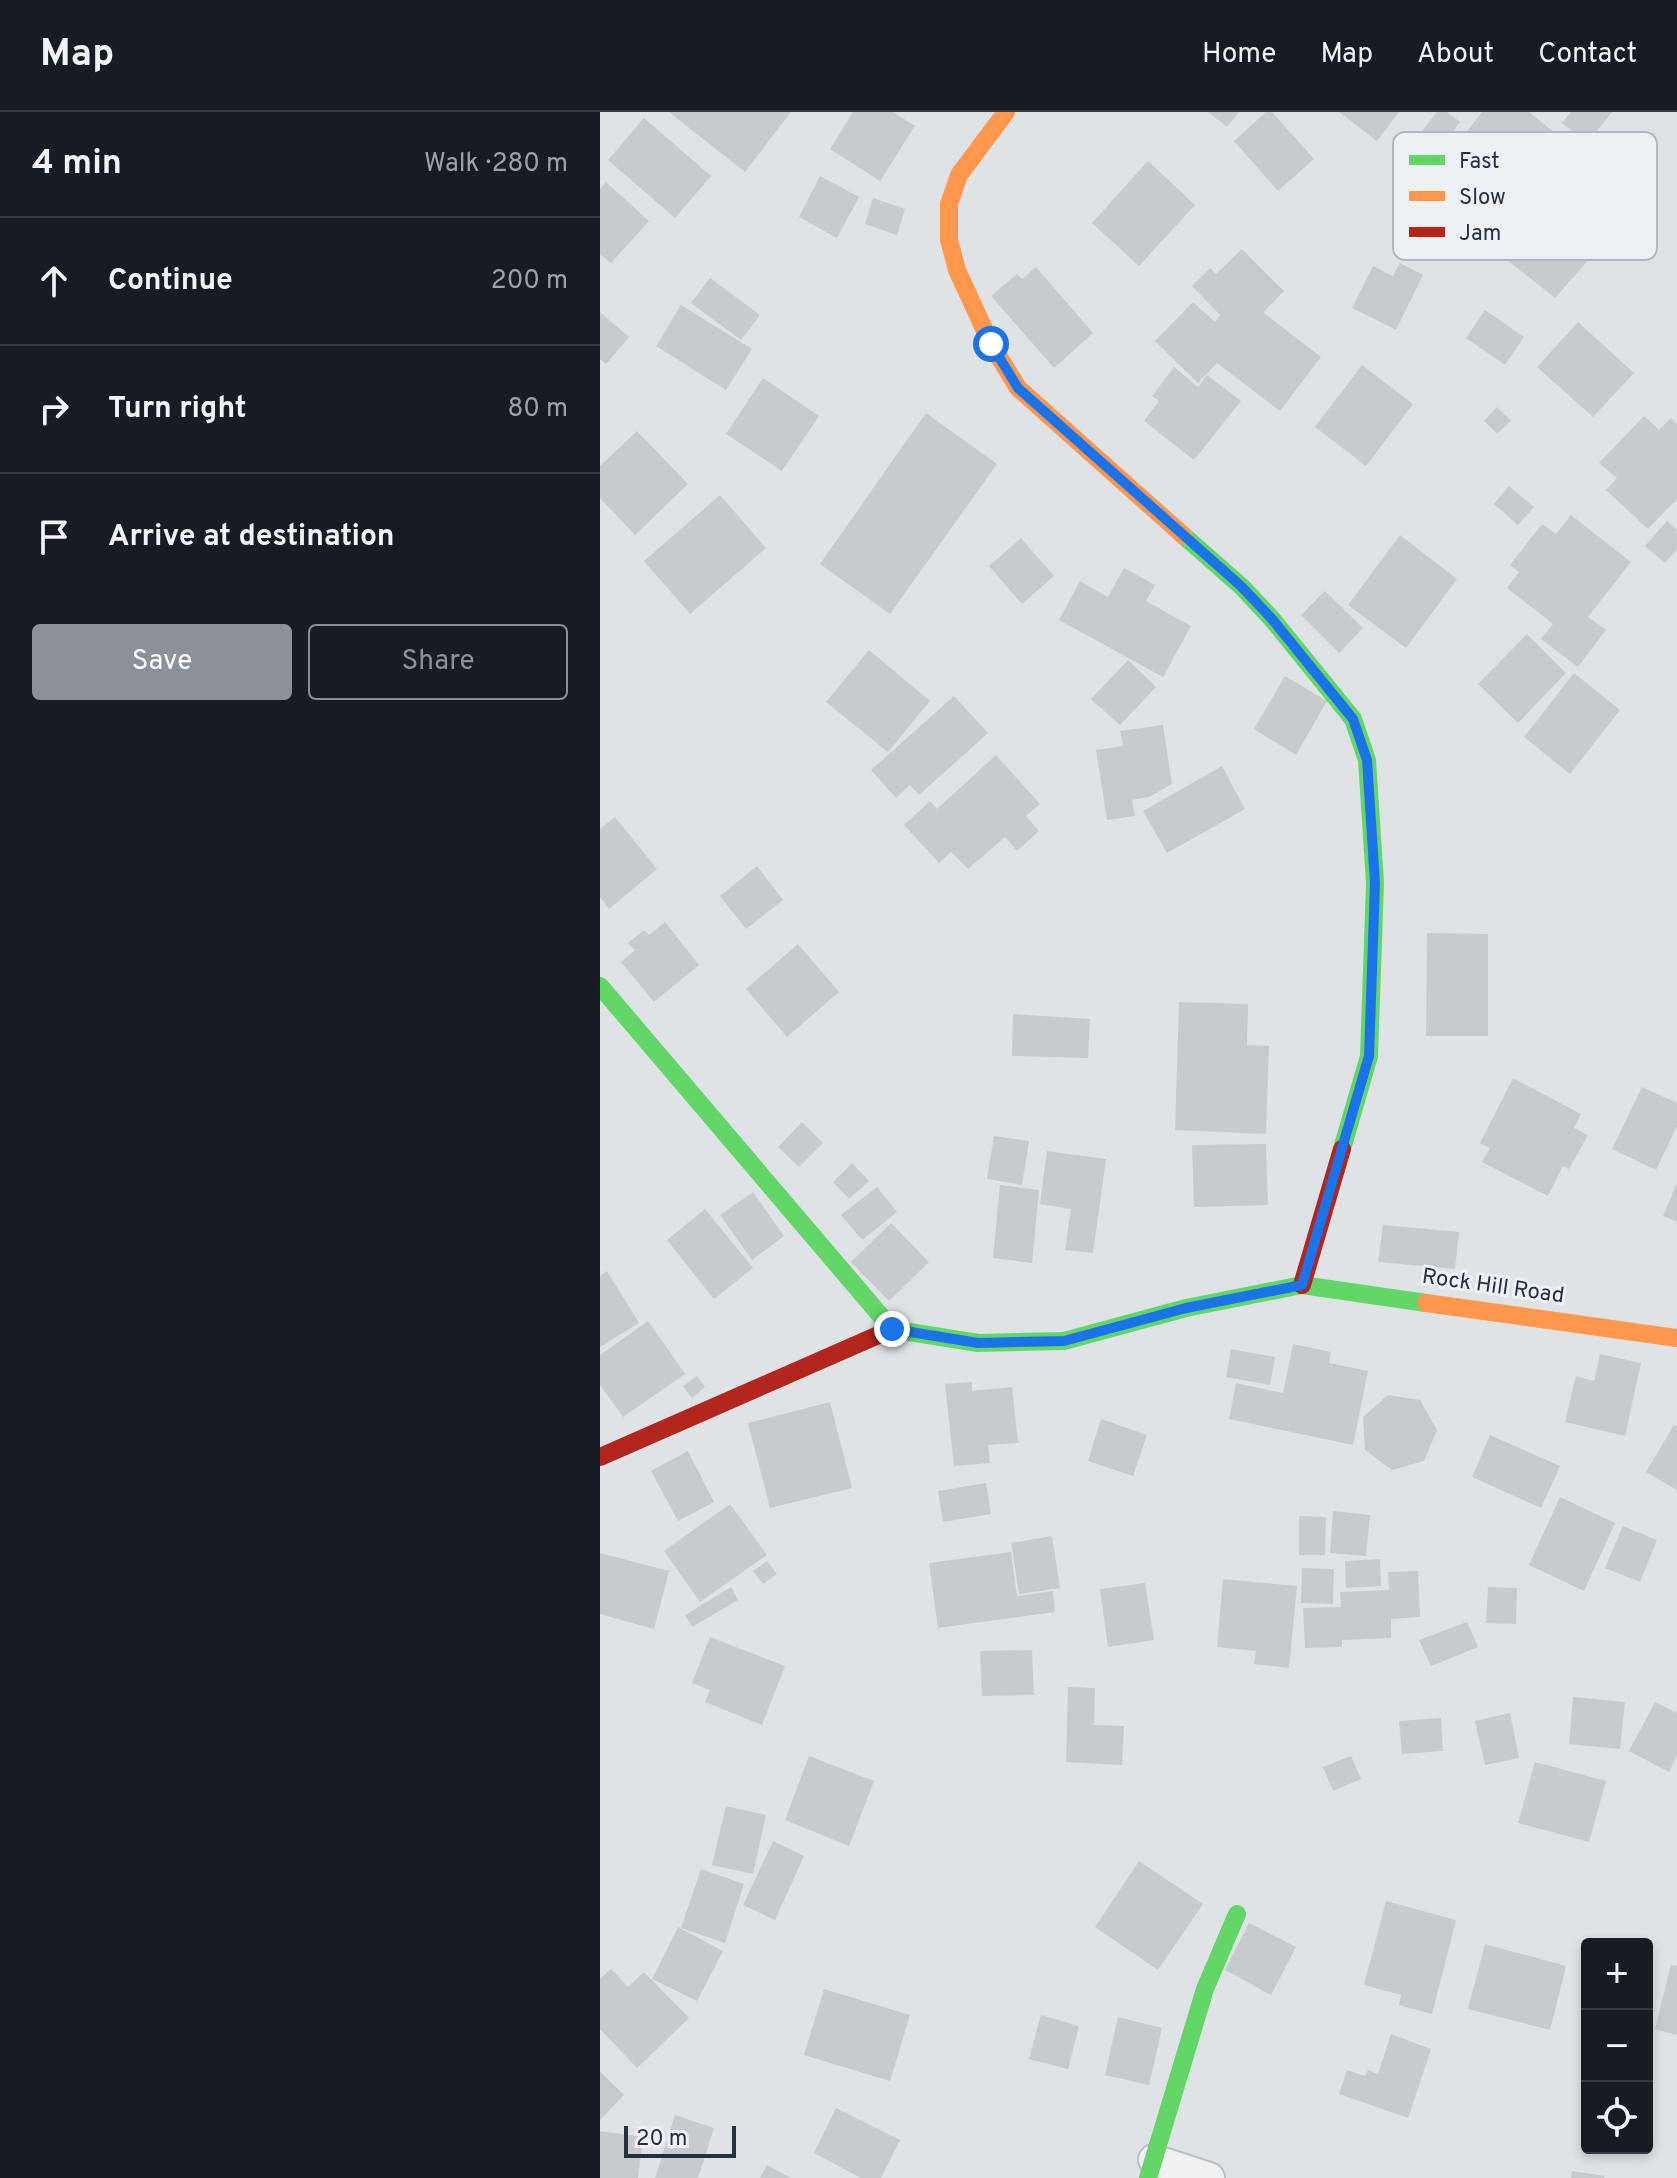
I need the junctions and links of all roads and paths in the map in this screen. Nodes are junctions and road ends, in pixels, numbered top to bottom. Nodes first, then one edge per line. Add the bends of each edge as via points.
1 (1006, 112) edge
2 (600, 986) edge
3 (1302, 1285) junction
4 (892, 1329) junction
5 (1677, 1338) edge
6 (600, 1457) edge
7 (1237, 1914) dead end
8 (1151, 2169) edge
9 (1209, 2178) edge

1 - 3 street via 959,175 949,204 949,240 957,270 991,344 1018,388 1272,619 1353,719 1367,760 1375,883 1369,1056
2 - 4 street
3 - 4 street, Rock Hill Road via 1186,1308 1064,1341 978,1343
3 - 5 street, Rock Hill Road
4 - 6 street
7 - 8 street via 1205,1989
8 - 9 street

